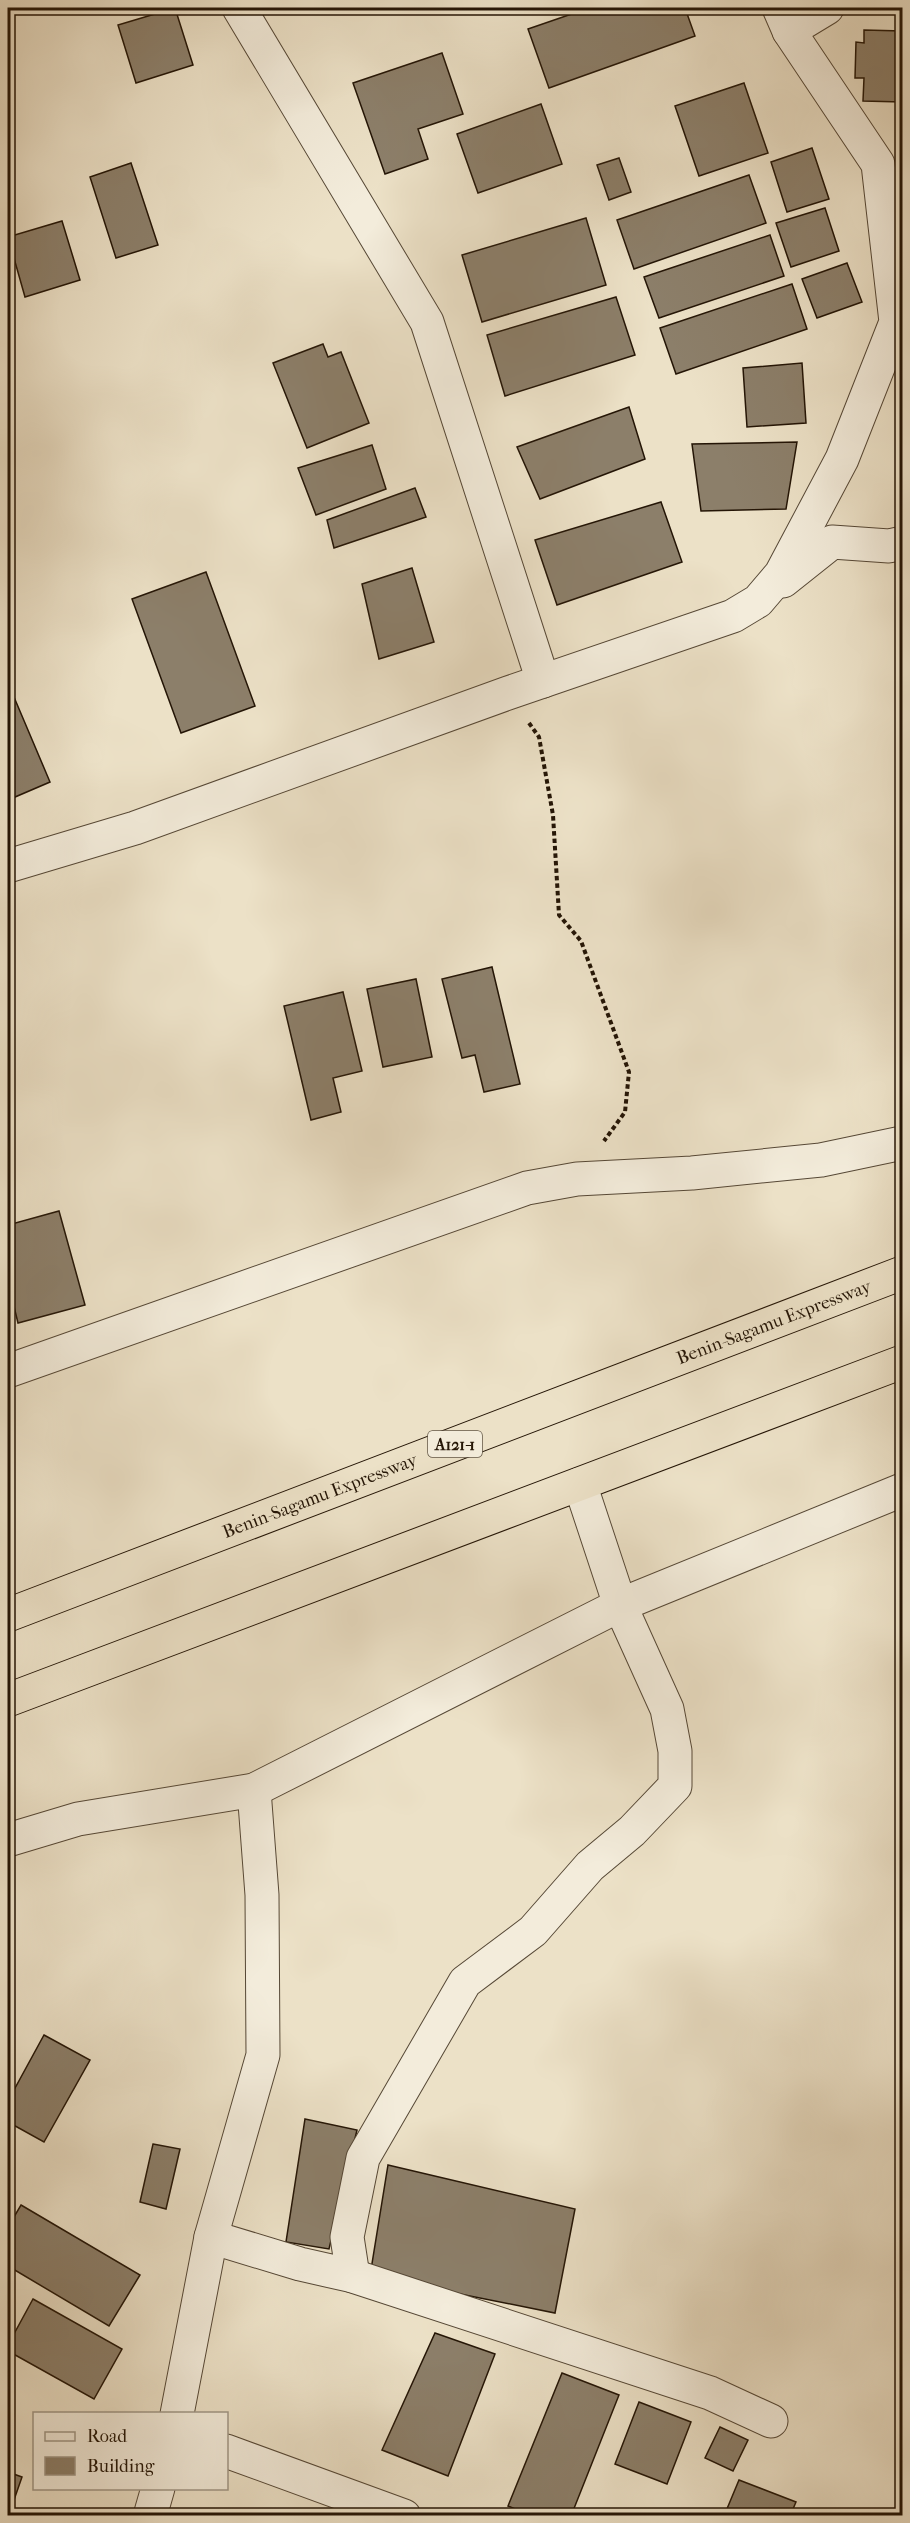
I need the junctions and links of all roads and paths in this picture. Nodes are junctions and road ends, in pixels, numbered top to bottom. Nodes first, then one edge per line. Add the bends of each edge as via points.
1 (239, 8) edge
2 (827, 8) edge
3 (784, 19) edge
4 (903, 543) edge
5 (758, 601) junction
6 (543, 681) junction
7 (508, 693) junction
8 (8, 866) edge
9 (903, 1143) edge
10 (577, 1179) junction
11 (903, 1273) edge
12 (903, 1362) edge
13 (8, 1371) edge
14 (580, 1484) junction
15 (903, 1490) edge
16 (620, 1605) junction
17 (8, 1615) edge
18 (8, 1700) edge
19 (254, 1790) junction
20 (8, 1840) edge
21 (211, 2237) junction
22 (353, 2276) junction
23 (177, 2412) edge
24 (771, 2421) dead end
25 (228, 2452) edge
26 (157, 2490) edge
27 (150, 2516) edge
28 (404, 2516) edge

1 - 6 street via 427,322
2 - 3 street
3 - 5 street via 878,164 896,322 842,459 780,574
4 - 5 street via 889,546 832,542
5 - 6 street via 733,616
6 - 7 street
7 - 8 street via 135,828
7 - 10 path via 539,737 553,815 559,915 581,941 628,1072 626,1112
9 - 10 street via 820,1160
10 - 13 street via 527,1188
11 - 17 highway, Benin-Sagamu Expressway / A121-1
12 - 14 highway
14 - 16 street
14 - 18 highway
15 - 16 street
16 - 19 street
16 - 22 street via 667,1709 675,1751 675,1786 632,1831 590,1866 533,1931 465,1982 363,2158 346,2237
19 - 20 street via 78,1820
19 - 21 street via 262,1895 263,2055
21 - 22 street
21 - 23 street
22 - 24 street via 699,2389
25 - 28 street
26 - 27 street

